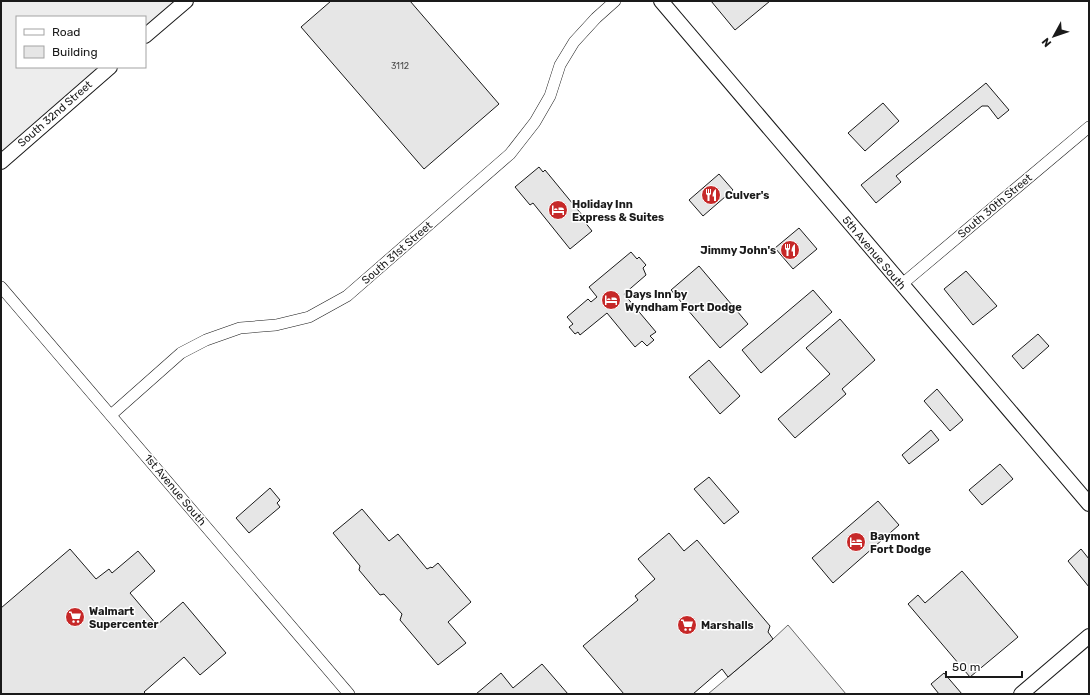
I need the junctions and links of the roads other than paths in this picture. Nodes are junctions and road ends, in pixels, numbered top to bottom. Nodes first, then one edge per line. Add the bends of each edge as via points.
1 (186, 1) edge
2 (615, 1) edge
3 (661, 1) edge
4 (146, 35) edge
5 (109, 68) edge
6 (1089, 127) edge
7 (1, 162) edge
8 (902, 285) junction
9 (1, 286) edge
10 (111, 415) junction
11 (1089, 504) edge
12 (1089, 636) edge
13 (349, 694) edge
14 (1022, 694) edge

1 - 4 main road
2 - 10 street, South 31st Street via 574,42 560,65 550,96 535,122 510,154 347,296 309,317 276,325 240,328 180,353
3 - 8 main road, 5th Avenue South
5 - 7 main road, South 32nd Street
6 - 8 street, South 30th Street
8 - 11 main road, 5th Avenue South
9 - 10 street, 1st Avenue South
10 - 13 street, 1st Avenue South
12 - 14 main road

